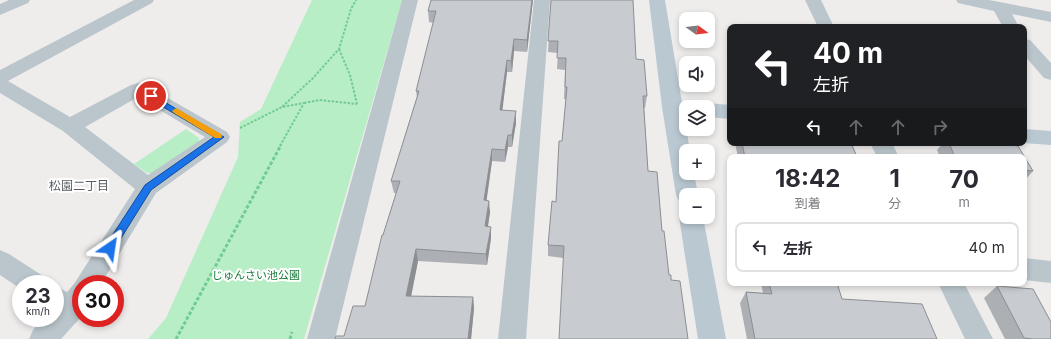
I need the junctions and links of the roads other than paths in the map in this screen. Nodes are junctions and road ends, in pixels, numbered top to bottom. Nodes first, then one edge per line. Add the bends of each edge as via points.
1 (22, 0) edge
2 (146, 0) edge
3 (410, 0) edge
4 (542, 0) edge
5 (657, 0) edge
6 (813, 0) edge
7 (964, 0) edge
8 (1000, 7) junction
9 (0, 10) edge
10 (1051, 17) edge
11 (825, 24) edge
12 (1009, 24) edge
13 (1027, 47) edge
14 (1051, 74) edge
15 (0, 78) edge
16 (0, 85) edge
17 (679, 108) edge
18 (715, 111) edge
19 (727, 112) edge
20 (70, 126) junction
21 (682, 136) edge
22 (1027, 136) edge
23 (1051, 138) edge
24 (148, 187) junction
25 (686, 188) edge
26 (692, 224) edge
27 (0, 261) edge
28 (1027, 269) edge
29 (1051, 272) edge
30 (21, 275) edge
31 (93, 275) edge
32 (952, 286) edge
33 (69, 300) edge
34 (43, 339) edge
35 (321, 339) edge
36 (512, 339) edge
37 (712, 339) edge
38 (979, 339) edge

1 - 9 street
2 - 15 street
3 - 35 street
4 - 36 street
5 - 17 street
6 - 11 street
7 - 8 street
8 - 10 street
8 - 12 street
13 - 14 street
16 - 20 street
18 - 19 street
20 - 24 street
20 - 24 street via 138,89 220,137
21 - 25 street
22 - 23 street
24 - 31 street
26 - 37 street
27 - 30 street
28 - 29 street
32 - 38 street
33 - 34 street

